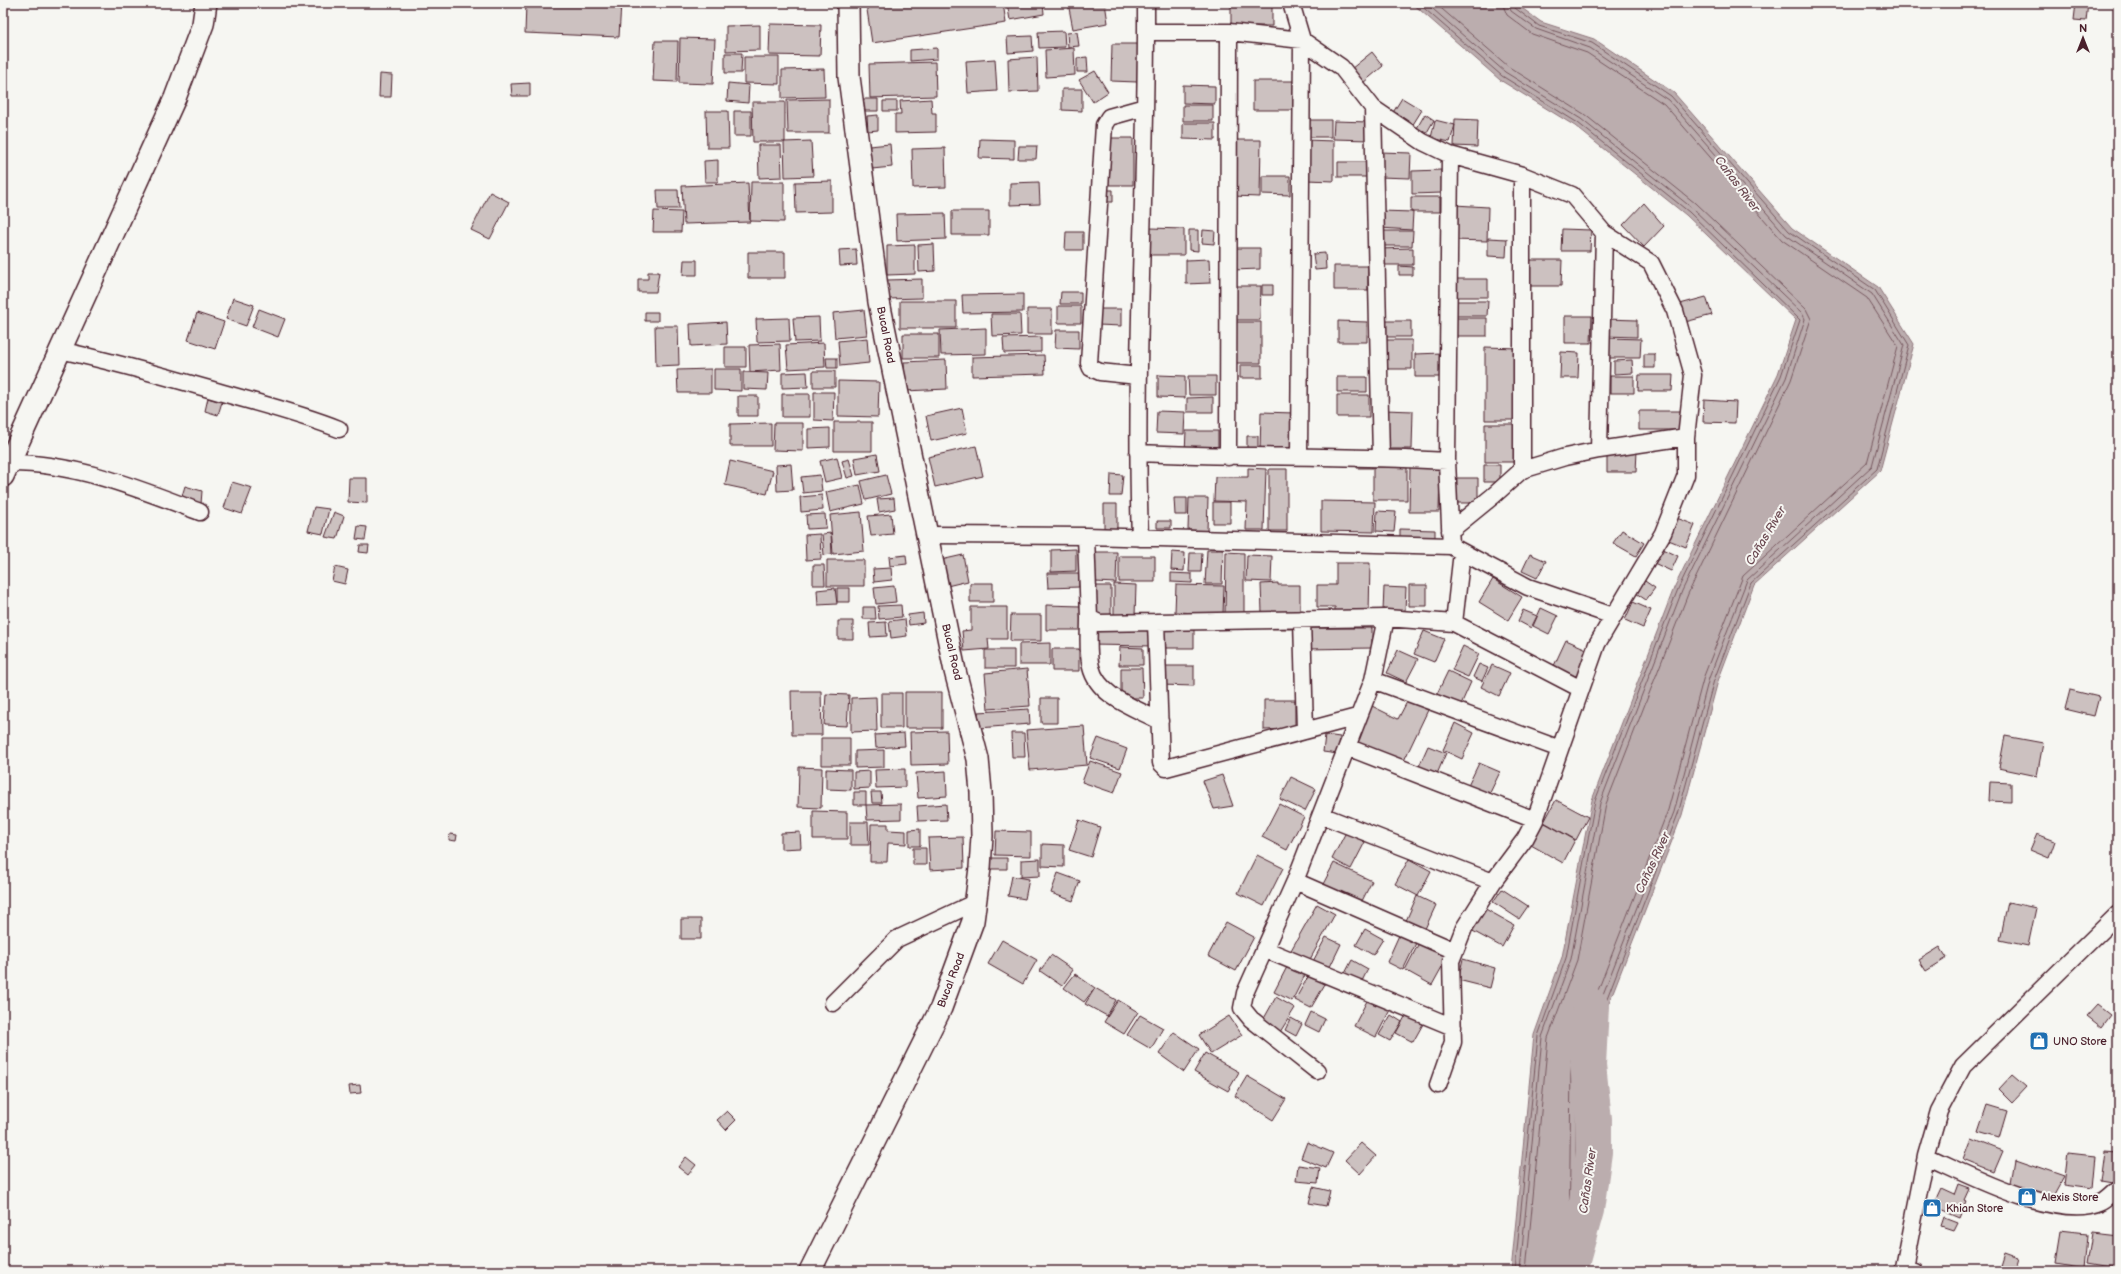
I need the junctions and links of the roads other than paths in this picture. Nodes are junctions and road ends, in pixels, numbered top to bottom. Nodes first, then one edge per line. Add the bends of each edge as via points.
1 (206, 3) edge
2 (848, 3) edge
3 (1146, 3) edge
4 (1291, 3) edge
5 (1146, 32) junction
6 (1230, 32) junction
7 (1302, 40) junction
8 (1145, 107) junction
9 (1373, 108) junction
10 (1450, 155) junction
11 (1522, 176) junction
12 (1604, 233) junction
13 (59, 350) junction
14 (1138, 376) junction
15 (339, 429) dead end
16 (1686, 437) junction
17 (1599, 450) junction
18 (1138, 453) junction
19 (1299, 456) junction
20 (1228, 457) junction
21 (1381, 457) junction
22 (1447, 461) junction
23 (7, 469) edge
24 (1522, 470) junction
25 (200, 512) dead end
26 (926, 535) junction
27 (1086, 536) junction
28 (1140, 538) junction
29 (1454, 543) junction
30 (1613, 616) junction
31 (1089, 618) junction
32 (1386, 618) junction
33 (1302, 620) junction
34 (1156, 622) junction
35 (1454, 623) junction
36 (1373, 680) junction
37 (1581, 689) junction
38 (1357, 717) junction
39 (1160, 721) junction
40 (1305, 731) junction
41 (1347, 747) junction
42 (1560, 749) junction
43 (1321, 815) junction
44 (1535, 820) junction
45 (1295, 881) junction
46 (1494, 882) junction
47 (976, 902) junction
48 (2118, 914) edge
49 (1264, 949) junction
50 (1455, 951) junction
51 (833, 1003) dead end
52 (1453, 1027) junction
53 (1318, 1071) dead end
54 (1438, 1085) dead end
55 (1926, 1156) junction
56 (2117, 1190) dead end
57 (1906, 1270) edge
58 (810, 1271) edge

1 - 13 street via 203,24 175,98
2 - 26 street, Bucal Road via 849,77 879,302
3 - 5 street
4 - 7 street
5 - 6 street
5 - 8 street
6 - 7 street
6 - 20 street
7 - 9 street via 1341,67
7 - 19 street
8 - 14 street
8 - 14 street via 1109,117 1104,125 1089,363 1091,368 1100,372
9 - 10 street via 1423,142
9 - 21 street
10 - 11 street
10 - 22 street
11 - 12 street via 1572,194
11 - 24 street
12 - 16 street via 1651,263 1675,311 1693,375
12 - 17 street
13 - 15 street via 94,357 268,406
13 - 23 street
14 - 18 street
16 - 17 street
16 - 30 street via 1686,475 1663,533
17 - 24 street via 1564,457
18 - 20 street
18 - 28 street
19 - 20 street
19 - 21 street
21 - 22 street
22 - 29 street
23 - 25 street via 61,468 110,478
24 - 29 street via 1493,496
26 - 27 street
26 - 47 street, Bucal Road via 955,671 978,759 982,836
27 - 28 street
27 - 31 street
28 - 29 street
29 - 30 street via 1528,587
29 - 35 street
30 - 37 street via 1597,644
31 - 34 street via 1099,622
31 - 39 street via 1090,663 1098,682 1114,697
32 - 33 street
32 - 35 street
32 - 36 street
33 - 34 street
33 - 40 street
34 - 39 street
35 - 37 street
36 - 38 street
36 - 42 street
37 - 42 street
38 - 40 street
38 - 41 street
39 - 40 street via 1161,763 1166,768
41 - 43 street
41 - 44 street
42 - 44 street
43 - 45 street
43 - 46 street
44 - 46 street via 1525,839
45 - 49 street
45 - 50 street
46 - 50 street via 1464,928
47 - 51 street via 897,940
47 - 58 street, Bucal Road via 973,921 941,1008
48 - 55 street via 1963,1066 1939,1111
49 - 52 street
49 - 53 street via 1245,993 1242,1008 1251,1019
50 - 52 street via 1451,961
52 - 54 street via 1453,1042
55 - 56 street via 2004,1191 2061,1206 2087,1207 2101,1203
55 - 57 street

